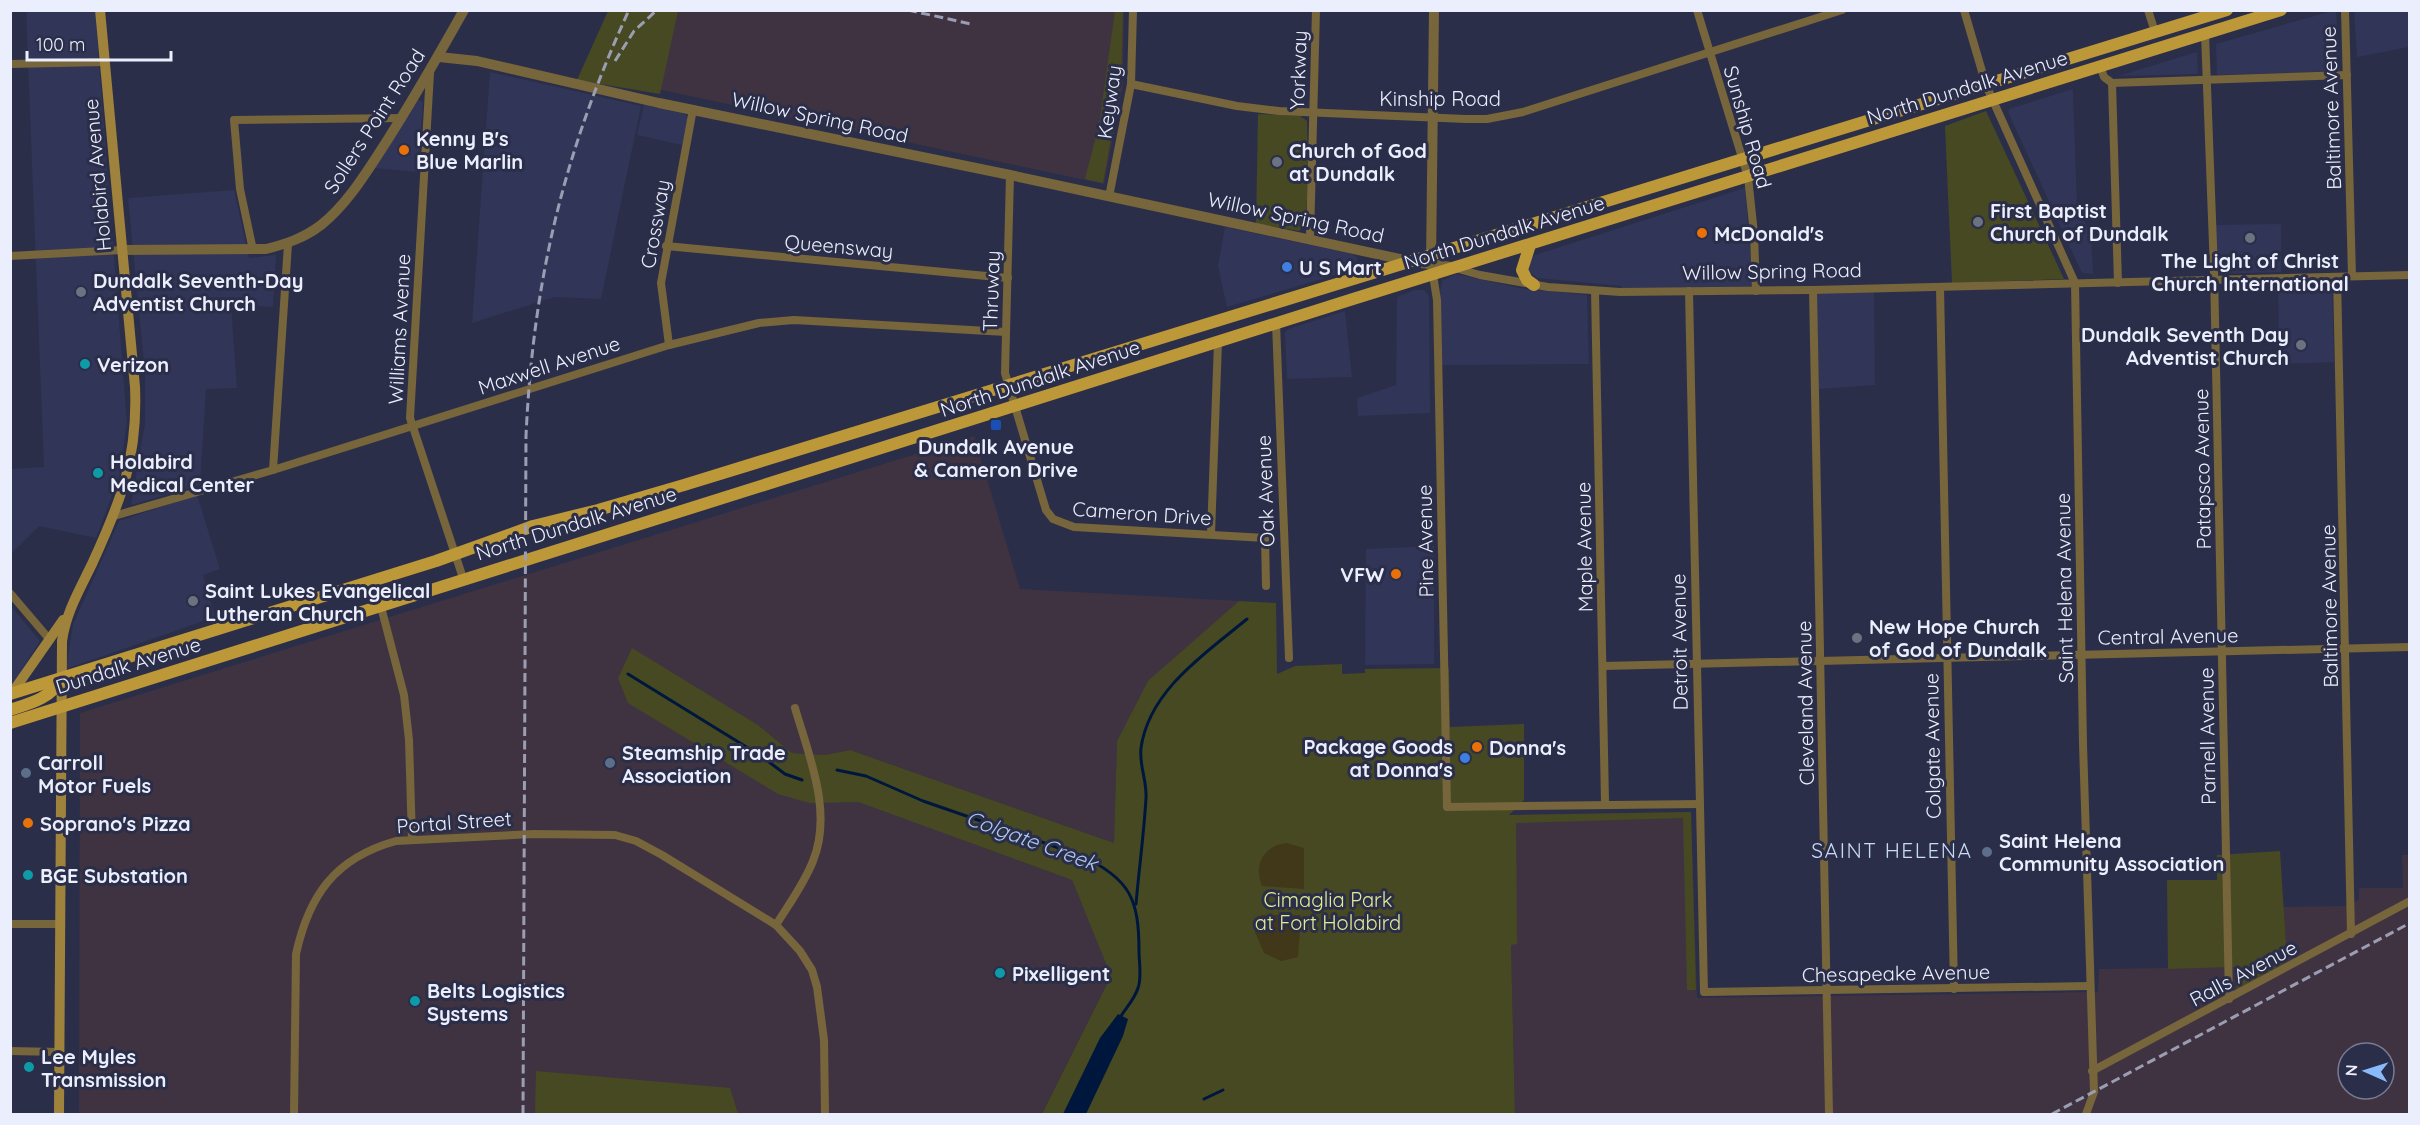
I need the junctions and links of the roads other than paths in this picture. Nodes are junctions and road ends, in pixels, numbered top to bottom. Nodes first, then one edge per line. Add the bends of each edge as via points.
1 (100, 10) edge
2 (464, 10) edge
3 (1133, 10) edge
4 (1316, 10) edge
5 (1434, 10) edge
6 (1697, 10) edge
7 (1842, 10) edge
8 (1964, 10) edge
9 (2148, 10) edge
10 (2227, 10) edge
11 (2281, 10) edge
12 (2345, 10) edge
13 (2155, 32) junction
14 (2205, 34) junction
15 (1710, 52) junction
16 (439, 57) junction
17 (105, 62) junction
18 (10, 64) edge
19 (2100, 66) junction
20 (430, 73) junction
21 (2347, 75) junction
22 (2208, 80) junction
23 (2112, 83) junction
24 (1131, 84) junction
25 (1986, 85) junction
26 (1993, 101) junction
27 (693, 109) junction
28 (1313, 112) junction
29 (1433, 116) junction
30 (402, 118) junction
31 (1744, 160) junction
32 (1010, 175) junction
33 (1748, 177) junction
34 (1109, 197) junction
35 (1310, 238) junction
36 (288, 244) junction
37 (1530, 245) junction
38 (666, 246) junction
39 (122, 250) junction
40 (253, 250) junction
41 (10, 256) edge
42 (1414, 262) junction
43 (1431, 266) junction
44 (1454, 268) junction
45 (2409, 275) edge
46 (2352, 276) junction
47 (2337, 277) junction
48 (1008, 278) junction
49 (2214, 280) junction
50 (2075, 283) junction
51 (2118, 283) junction
52 (1534, 285) junction
53 (1940, 287) junction
54 (1813, 290) junction
55 (1595, 291) junction
56 (1689, 291) junction
57 (1756, 291) junction
58 (1276, 323) junction
59 (1006, 332) junction
60 (1218, 342) junction
61 (669, 345) junction
62 (1008, 384) junction
63 (1015, 407) junction
64 (413, 426) junction
65 (273, 470) junction
66 (114, 516) junction
67 (1211, 534) junction
68 (456, 554) junction
69 (463, 578) junction
70 (374, 580) junction
71 (1266, 586) dead end
72 (10, 593) edge
73 (381, 607) junction
74 (69, 610) junction
75 (50, 640) junction
76 (2409, 647) edge
77 (2346, 649) junction
78 (2222, 652) junction
79 (2082, 655) junction
80 (1289, 658) dead end
81 (1947, 658) junction
82 (1820, 660) junction
83 (1696, 663) junction
84 (1603, 666) junction
85 (62, 678) junction
86 (11, 694) edge
87 (61, 707) junction
88 (795, 708) dead end
89 (10, 710) edge
90 (10, 723) edge
91 (1605, 803) junction
92 (1700, 804) junction
93 (412, 839) junction
94 (2409, 902) edge
95 (10, 924) edge
96 (60, 924) junction
97 (776, 925) junction
98 (2351, 934) junction
99 (2089, 986) junction
100 (1954, 988) junction
101 (1828, 991) junction
102 (1704, 992) joint
103 (2229, 999) junction
104 (10, 1051) edge
105 (59, 1052) junction
106 (2092, 1071) junction
107 (59, 1114) edge
108 (294, 1114) edge
109 (825, 1114) edge
110 (1830, 1114) edge
111 (2086, 1114) edge

1 - 17 main road, Holabird Avenue
2 - 16 street, Sollers Point Road
3 - 24 street, Keyway
4 - 28 street, Yorkway
5 - 29 street
6 - 15 street, Sunship Road
7 - 15 street, Kinship Road
8 - 25 street, Saint Helena Avenue
9 - 13 street
10 - 13 main road, North Dundalk Avenue
11 - 14 main road, North Dundalk Avenue
12 - 21 street, Baltimore Avenue
13 - 25 main road, North Dundalk Avenue
14 - 19 main road, North Dundalk Avenue
14 - 22 street, Patapsco Avenue
15 - 29 street, Kinship Road via 1512,114 1487,118
15 - 31 street, Sunship Road
16 - 20 street, Sollers Point Road
16 - 27 street, Willow Spring Road via 477,61
17 - 18 street
17 - 39 main road, Holabird Avenue
19 - 23 street via 2104,77
19 - 26 main road, North Dundalk Avenue
20 - 30 street, Sollers Point Road
20 - 64 street, Williams Avenue via 410,418
21 - 22 street
21 - 46 street, Baltimore Avenue
22 - 23 street
22 - 49 street, Patapsco Avenue
23 - 51 street
24 - 28 street, Kinship Road via 1237,106
24 - 34 street, Keyway
25 - 26 street, Saint Helena Avenue
25 - 31 main road, North Dundalk Avenue
26 - 33 main road, North Dundalk Avenue
26 - 50 street, Saint Helena Avenue
27 - 32 street, Willow Spring Road
27 - 38 street, Crossway
28 - 29 street, Kinship Road
28 - 35 street, Yorkway
29 - 43 street
30 - 36 street, Sollers Point Road via 336,211
30 - 40 street via 234,120 240,189
31 - 33 street, Sunship Road
31 - 43 main road, North Dundalk Avenue
32 - 34 street, Willow Spring Road
32 - 48 street, Thruway
33 - 37 main road, North Dundalk Avenue
33 - 57 street, Sunship Road
34 - 35 street, Willow Spring Road
35 - 42 street, Willow Spring Road
36 - 40 street, Sollers Point Road
36 - 65 street
37 - 44 main road, North Dundalk Avenue
37 - 52 main road via 1522,270
38 - 48 street, Queensway
38 - 61 street, Crossway via 662,291
39 - 40 street, Sollers Point Road
39 - 41 street
39 - 66 main road, Holabird Avenue via 135,424 129,470
42 - 43 main road, North Dundalk Avenue
42 - 62 main road, North Dundalk Avenue
43 - 44 main road, North Dundalk Avenue
43 - 58 main road, North Dundalk Avenue
43 - 91 street, Pine Avenue via 1437,300 1447,807
44 - 52 street, Willow Spring Road
45 - 46 street, Willow Spring Road
46 - 47 street, Willow Spring Road
47 - 49 street, Willow Spring Road
47 - 77 street, Baltimore Avenue
48 - 59 street, Thruway
49 - 51 street, Willow Spring Road
49 - 78 street, Patapsco Avenue
50 - 51 street, Willow Spring Road
50 - 53 street, Willow Spring Road
50 - 79 street, Saint Helena Avenue
52 - 55 street, Willow Spring Road
53 - 54 street, Willow Spring Road
53 - 81 street, Colgate Avenue
54 - 57 street, Willow Spring Road
54 - 82 street, Cleveland Avenue
55 - 56 street, Willow Spring Road
55 - 84 street, Maple Avenue
56 - 57 street, Willow Spring Road
56 - 83 street, Detroit Avenue
58 - 60 main road, North Dundalk Avenue
58 - 80 street, Oak Avenue
59 - 61 street, Maxwell Avenue via 780,320
59 - 62 street, Thruway
60 - 63 main road, North Dundalk Avenue
60 - 67 street
61 - 64 street, Maxwell Avenue
62 - 63 street, Thruway
62 - 68 main road, North Dundalk Avenue via 674,488 532,526
63 - 67 street, Cameron Drive via 1042,503 1053,519 1074,527
63 - 69 main road, North Dundalk Avenue
64 - 65 street, Maxwell Avenue
64 - 68 street, Williams Avenue
65 - 66 street, Maxwell Avenue
66 - 74 main road, Holabird Avenue
67 - 71 street, Cameron Drive via 1264,538
68 - 69 street, Williams Avenue
68 - 70 main road, Dundalk Avenue
69 - 73 main road, Dundalk Avenue
70 - 73 street
70 - 85 main road, Dundalk Avenue
72 - 75 street
73 - 87 main road, Dundalk Avenue
73 - 93 street via 404,695
74 - 75 main road
74 - 85 main road, Holabird Avenue via 62,641
75 - 86 main road
76 - 77 street, Central Avenue
77 - 78 street, Central Avenue
77 - 98 street, Baltimore Avenue
78 - 79 street, Central Avenue
78 - 103 street, Parnell Avenue
79 - 81 street, Central Avenue
79 - 99 street, Saint Helena Avenue
81 - 82 street, Central Avenue
81 - 100 street, Colgate Avenue
82 - 83 street, Central Avenue
82 - 101 street, Cleveland Avenue
83 - 84 street, Central Avenue
83 - 92 street, Detroit Avenue
84 - 91 street, Maple Avenue
85 - 86 main road, Dundalk Avenue
85 - 87 main road, Holabird Avenue
85 - 89 main road via 56,689 39,701
87 - 90 main road, Dundalk Avenue
87 - 96 main road, Holabird Avenue
88 - 97 street via 819,795 819,842 808,872
91 - 92 street
92 - 102 street, Detroit Avenue
93 - 97 street, Portal Street via 534,834 619,836 662,855
93 - 108 street, Portal Street via 383,845 353,860 320,890 308,913 295,968
94 - 98 street, Ralls Avenue
95 - 96 street
96 - 105 main road, Holabird Avenue
97 - 109 street, Portal Street via 800,951 817,987 824,1040
98 - 103 street, Ralls Avenue
99 - 100 street, Chesapeake Avenue
99 - 106 street, Saint Helena Avenue
100 - 101 street, Chesapeake Avenue
101 - 102 street, Chesapeake Avenue
101 - 110 street, Cleveland Avenue
103 - 106 street, Ralls Avenue
104 - 105 street
105 - 107 main road, Holabird Avenue
106 - 111 street, Saint Helena Avenue via 2094,1092

